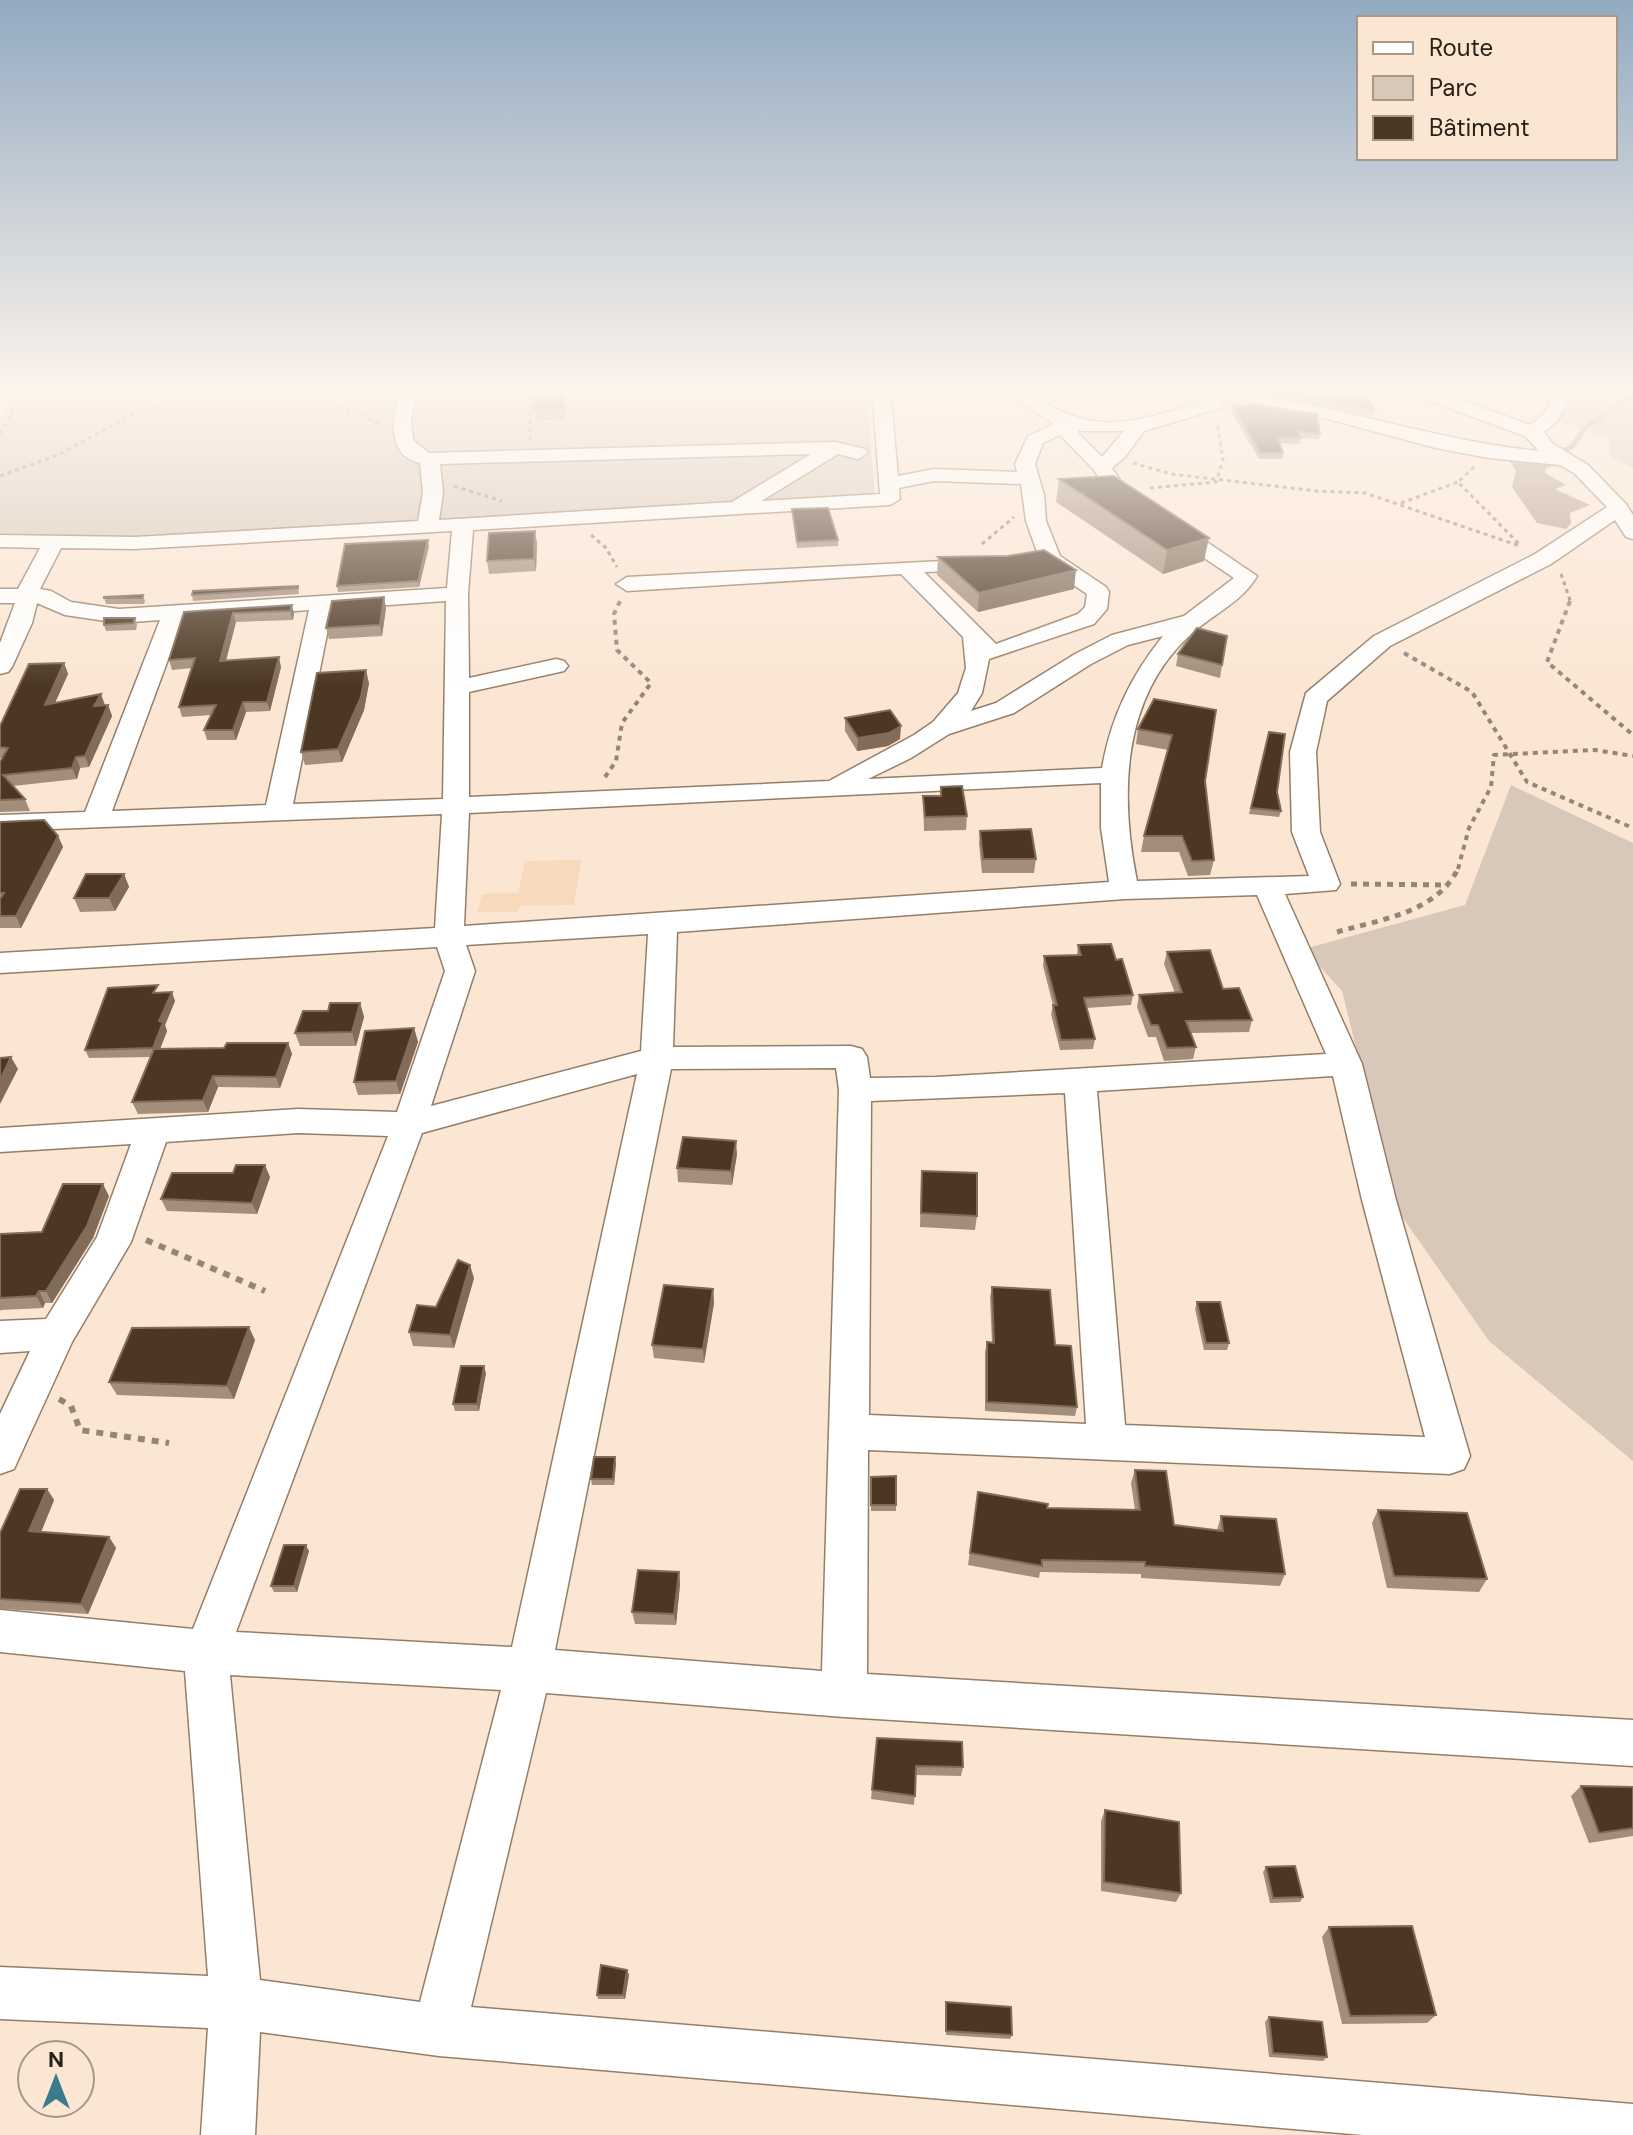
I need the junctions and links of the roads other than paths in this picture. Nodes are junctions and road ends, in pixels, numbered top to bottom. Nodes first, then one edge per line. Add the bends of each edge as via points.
1 (433, 489) edge
2 (768, 489) edge
3 (889, 489) edge
4 (1036, 489) edge
5 (1600, 489) edge
6 (1116, 490) joint
7 (1091, 492) edge
8 (1619, 508) junction
9 (699, 510) junction
10 (463, 525) junction
11 (427, 527) junction
12 (1633, 533) edge
13 (0, 541) edge
14 (54, 541) junction
15 (1049, 556) junction
16 (907, 568) junction
17 (627, 584) road end
18 (457, 594) junction
19 (25, 595) junction
20 (0, 596) edge
21 (322, 604) junction
22 (174, 613) junction
23 (1195, 620) junction
24 (974, 635) junction
25 (556, 666) dead end
26 (0, 667) edge
27 (458, 687) junction
28 (942, 728) junction
29 (1112, 775) junction
30 (832, 787) junction
31 (456, 806) junction
32 (278, 811) junction
33 (96, 819) junction
34 (0, 823) edge
35 (1268, 887) junction
36 (1125, 890) junction
37 (663, 924) junction
38 (449, 937) junction
39 (0, 963) edge
40 (657, 1058) junction
41 (1346, 1064) junction
42 (1080, 1081) junction
43 (855, 1090) junction
44 (409, 1124) junction
45 (152, 1132) junction
46 (0, 1140) edge
47 (57, 1334) junction
48 (0, 1337) edge
49 (849, 1432) junction
50 (1107, 1444) junction
51 (0, 1456) edge
52 (0, 1631) edge
53 (206, 1652) junction
54 (529, 1670) junction
55 (844, 1695) junction
56 (1633, 1743) edge
57 (0, 1993) edge
58 (236, 2003) junction
59 (439, 2030) junction
60 (1633, 2131) edge
61 (229, 2134) edge

1 - 11 street
2 - 9 street via 742,504
3 - 9 street via 890,499
4 - 15 street via 1036,521
5 - 8 street
6 - 7 street
6 - 23 street via 1246,576
8 - 12 street
8 - 35 street via 1543,559 1382,641 1315,698 1303,752 1306,832 1326,884
9 - 10 street
10 - 11 street
10 - 18 street
11 - 14 street via 143,543
13 - 14 street
14 - 19 street
15 - 16 street via 1014,564
15 - 24 street via 1098,592 1096,609 1074,625 992,653
16 - 17 street
16 - 24 street
18 - 21 street
18 - 27 street
19 - 20 street
19 - 22 street via 119,616
19 - 26 street via 21,623
21 - 22 street
21 - 32 street
22 - 33 street
23 - 28 street via 1120,640 1005,708
23 - 29 street via 1177,634 1139,684 1120,728
24 - 28 street via 977,671 969,697
25 - 27 street
27 - 31 street
28 - 30 street
29 - 30 street
29 - 36 street
30 - 31 street
31 - 32 street
31 - 38 street
32 - 33 street
33 - 34 street
35 - 36 street
35 - 41 street
36 - 37 street
37 - 38 street
37 - 40 street
38 - 39 street
38 - 44 street via 460,971
40 - 43 street via 851,1057
40 - 44 street
40 - 54 street
41 - 42 street
41 - 50 street via 1450,1456
42 - 43 street
42 - 50 street
43 - 49 street
44 - 45 street via 298,1121
44 - 53 street
45 - 46 street
45 - 47 street via 113,1242
47 - 48 street
47 - 51 street
49 - 50 street
49 - 55 street
52 - 53 street
53 - 54 street
53 - 58 street
54 - 55 street
54 - 59 street
55 - 56 street
57 - 58 street
58 - 59 street
58 - 61 street
59 - 60 street

